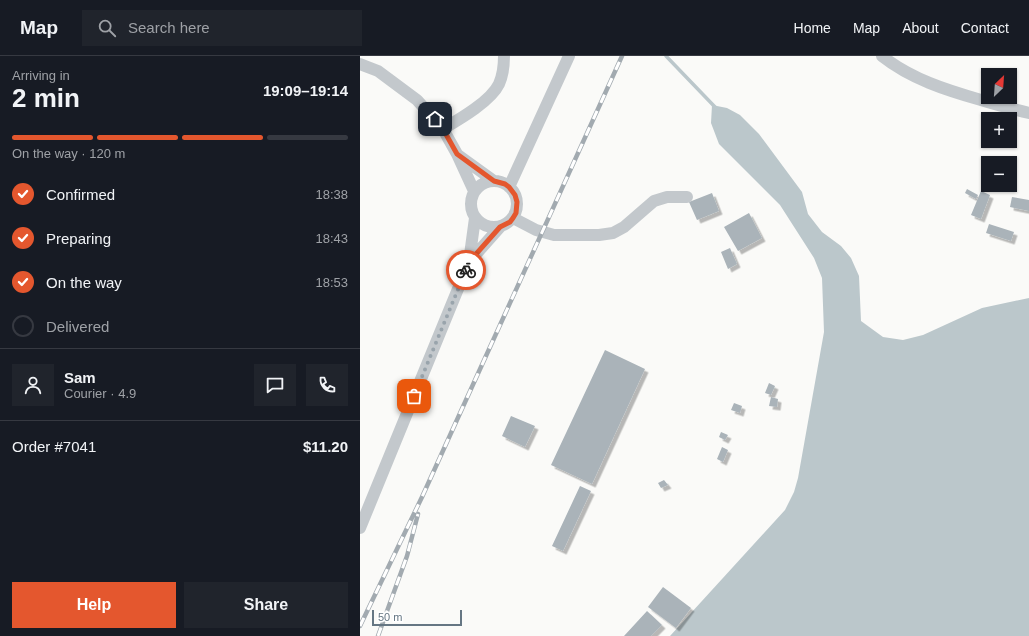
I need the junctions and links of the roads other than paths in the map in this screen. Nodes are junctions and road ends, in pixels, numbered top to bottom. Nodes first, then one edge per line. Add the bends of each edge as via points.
1 (504, 56) edge
2 (569, 56) edge
3 (882, 56) edge
4 (360, 64) edge
5 (1029, 113) edge
6 (443, 129) junction
7 (457, 154) junction
8 (494, 181) junction
9 (509, 187) junction
10 (474, 191) junction
11 (686, 197) dead end
12 (474, 218) junction
13 (513, 218) junction
14 (500, 227) junction
15 (469, 262) junction
16 (360, 528) edge

1 - 6 street via 499,84 491,96
2 - 9 street
3 - 5 street via 930,83
4 - 6 street via 378,71 417,100
6 - 7 street
7 - 8 street
7 - 10 street
8 - 9 street
8 - 10 street via 483,184
9 - 13 street via 517,202
10 - 12 street via 471,207
11 - 13 street via 667,197 654,202 624,227 613,233 599,235 554,235 536,230
12 - 14 street via 488,227
12 - 15 street
13 - 14 street
14 - 15 street
15 - 16 street

